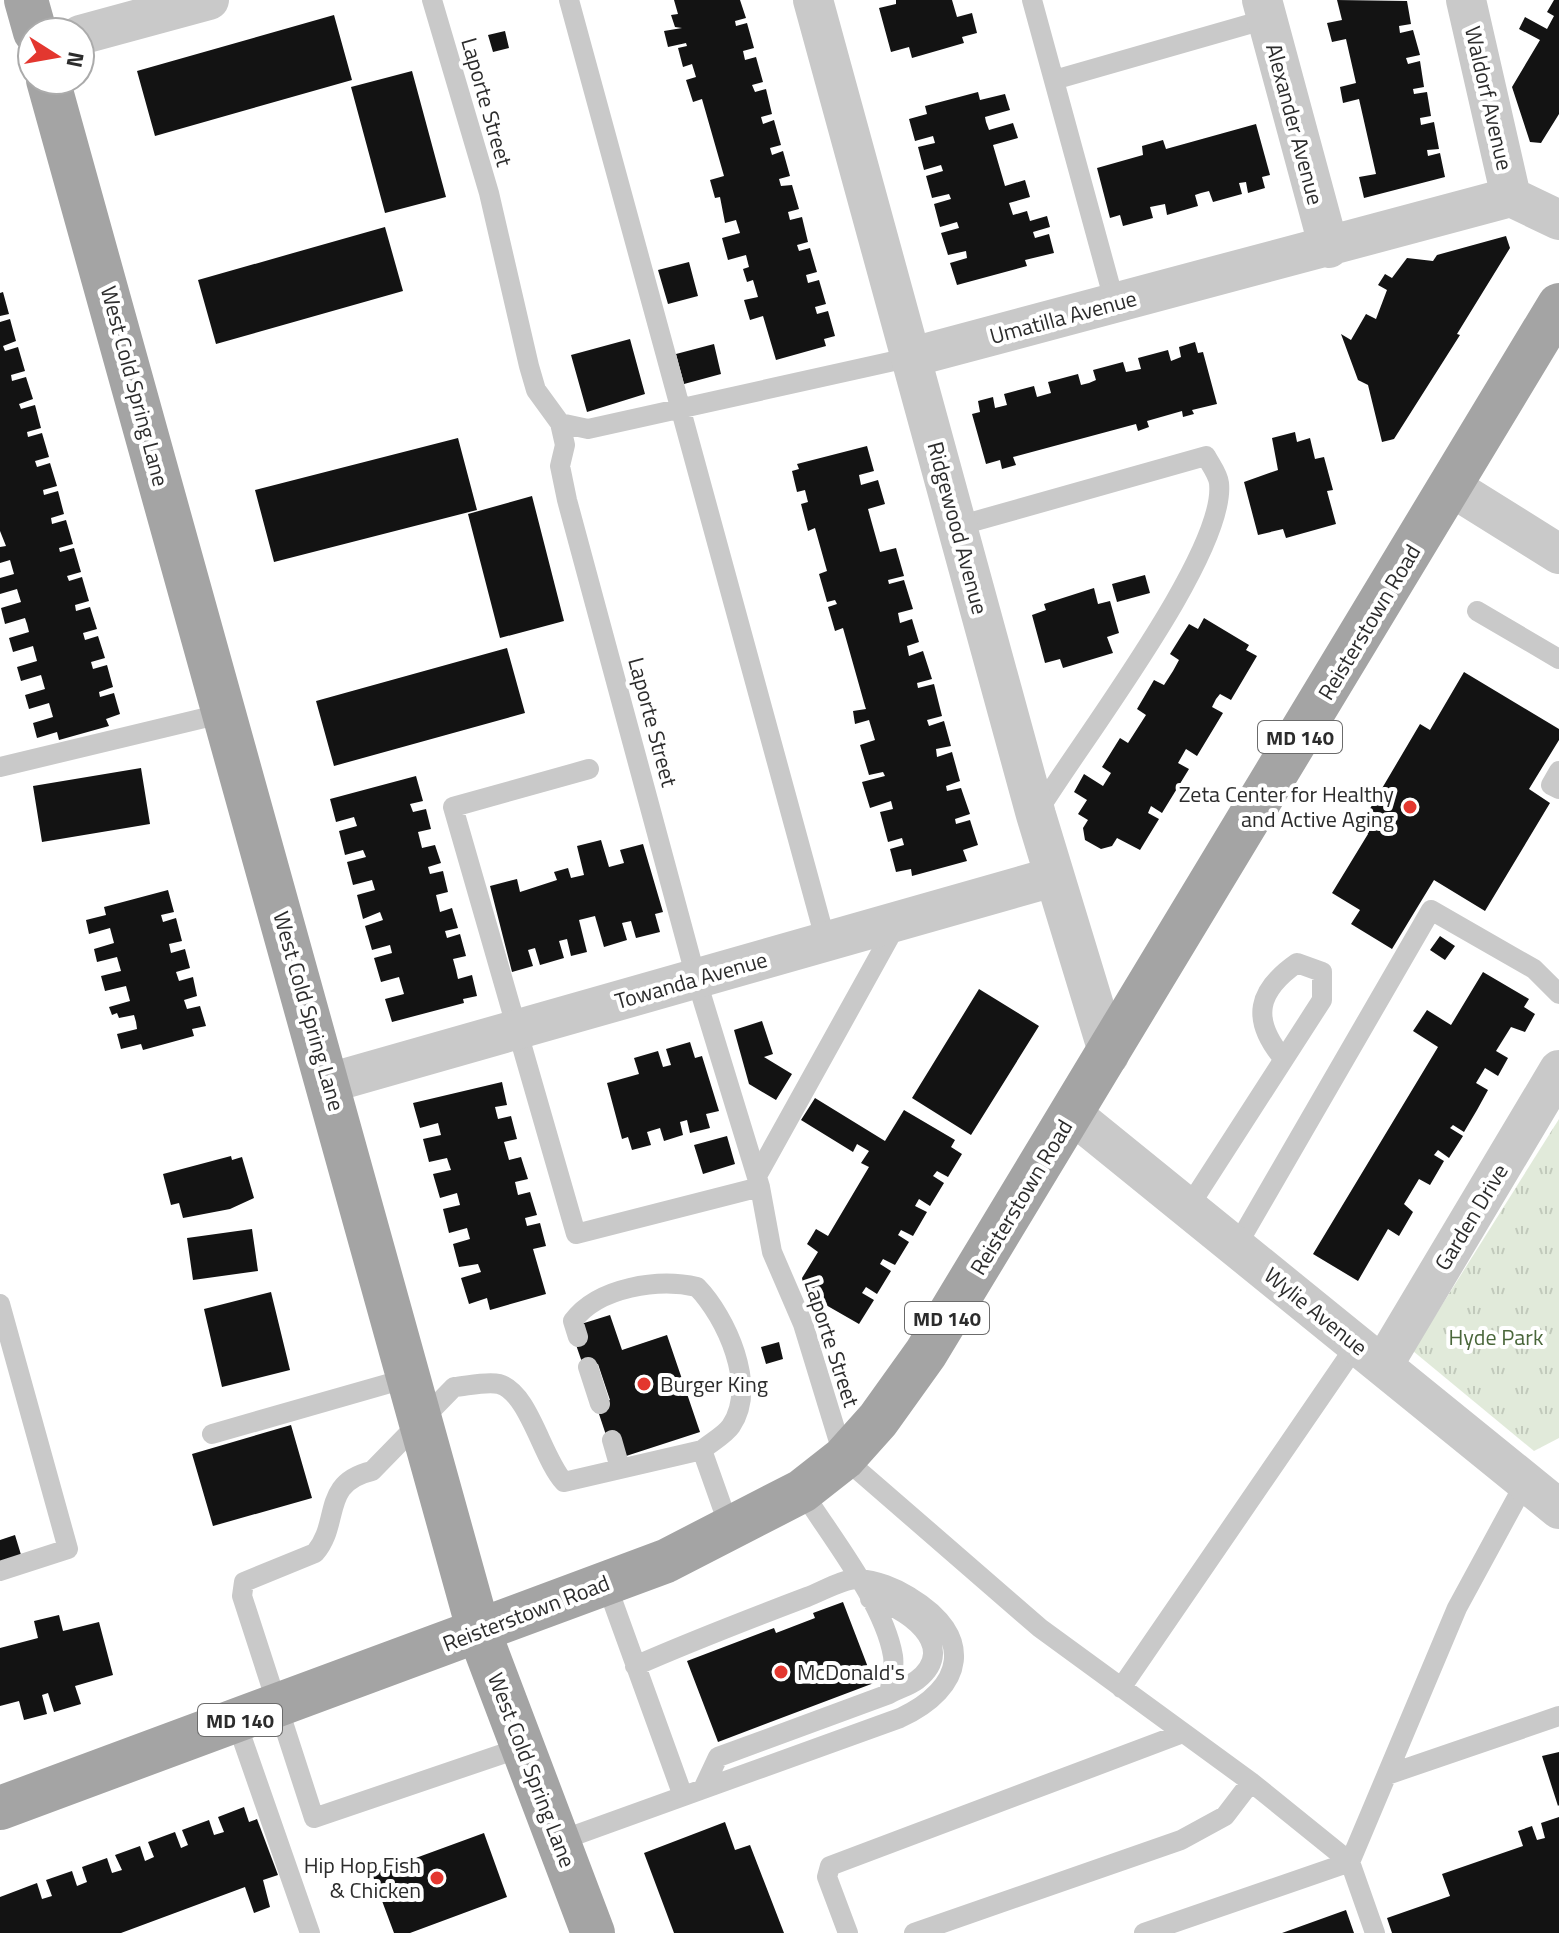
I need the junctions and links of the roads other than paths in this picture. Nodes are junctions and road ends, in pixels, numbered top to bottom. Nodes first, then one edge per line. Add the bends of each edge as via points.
1 (209, 0) edge
2 (432, 0) edge
3 (569, 0) edge
4 (813, 0) edge
5 (1032, 0) edge
6 (1472, 6) edge
7 (1264, 9) edge
8 (96, 31) edge
9 (1054, 80) junction
10 (52, 96) edge
11 (1511, 197) junction
12 (1559, 220) edge
13 (1329, 248) junction
14 (1115, 304) junction
15 (1559, 305) edge
16 (912, 357) junction
17 (681, 410) junction
18 (560, 423) junction
19 (1450, 486) junction
20 (958, 526) junction
21 (1559, 554) edge
22 (1477, 611) dead end
23 (1559, 659) edge
24 (225, 713) junction
25 (0, 767) edge
26 (589, 769) dead end
27 (1559, 771) edge
28 (1559, 789) edge
29 (1036, 815) junction
30 (1053, 877) junction
31 (889, 938) dead end
32 (826, 942) junction
33 (696, 978) junction
34 (1559, 994) edge
35 (518, 1029) junction
36 (1109, 1055) junction
37 (1282, 1057) dead end
38 (1559, 1070) edge
39 (329, 1083) junction
40 (1072, 1114) junction
41 (759, 1182) junction
42 (1188, 1208) junction
43 (1236, 1247) junction
44 (0, 1304) edge
45 (578, 1337) dead end
46 (1370, 1354) junction
47 (588, 1367) dead end
48 (408, 1378) junction
49 (600, 1404) dead end
50 (420, 1423) junction
51 (212, 1434) dead end
52 (612, 1440) dead end
53 (702, 1450) junction
54 (844, 1458) junction
55 (620, 1468) junction
56 (1542, 1472) edge
57 (802, 1491) junction
58 (1559, 1509) edge
59 (730, 1529) junction
60 (0, 1571) edge
61 (856, 1578) junction
62 (606, 1583) junction
63 (870, 1599) junction
64 (479, 1632) junction
65 (635, 1666) junction
66 (1121, 1688) junction
67 (889, 1694) junction
68 (279, 1705) junction
69 (1559, 1716) edge
70 (236, 1721) junction
71 (1183, 1733) junction
72 (523, 1747) junction
73 (1387, 1775) junction
74 (1251, 1782) junction
75 (703, 1789) junction
76 (683, 1796) junction
77 (0, 1808) edge
78 (559, 1841) junction
79 (1350, 1862) junction
80 (310, 1933) edge
81 (593, 1933) edge
82 (848, 1933) edge
83 (914, 1933) edge
84 (1144, 1933) edge
85 (1375, 1933) edge

1 - 8 street
2 - 18 lane, Laporte Street via 489,193 536,390
3 - 17 lane
4 - 16 street, Ridgewood Avenue
5 - 9 lane
6 - 11 street, Waldorf Avenue
7 - 9 lane
7 - 13 street, Alexander Avenue
9 - 14 lane
10 - 24 main road, West Cold Spring Lane
11 - 12 street
11 - 13 street, Umatilla Avenue
13 - 14 street, Umatilla Avenue
14 - 16 street, Umatilla Avenue
15 - 19 main road, Reisterstown Road / MD 140
16 - 17 lane, Umatilla Avenue
16 - 20 street, Ridgewood Avenue
17 - 18 lane, Umatilla Avenue via 588,429
17 - 32 lane
18 - 33 lane, Laporte Street via 567,500
19 - 21 street
19 - 36 main road, Reisterstown Road / MD 140
20 - 29 street, Ridgewood Avenue
20 - 29 lane via 1206,456 1219,481 1203,549 1149,643
22 - 23 lane
24 - 25 lane
24 - 39 main road, West Cold Spring Lane
26 - 35 lane via 453,807
27 - 28 lane via 1551,785
29 - 30 street, Ridgewood Avenue
30 - 32 street, Towanda Avenue
30 - 36 street, Ridgewood Avenue
31 - 41 lane
32 - 33 street, Towanda Avenue
33 - 35 street, Towanda Avenue
33 - 41 lane, Laporte Street
34 - 43 lane via 1534,969 1431,910
35 - 39 street, Towanda Avenue
35 - 41 lane via 576,1234
36 - 40 main road, Reisterstown Road / MD 140
37 - 42 lane
38 - 46 street, Garden Drive
39 - 48 main road, West Cold Spring Lane
40 - 42 street, Wylie Avenue
40 - 54 main road, Reisterstown Road / MD 140 via 926,1353
41 - 54 lane, Laporte Street via 772,1252 803,1324
42 - 43 street, Wylie Avenue
43 - 46 street, Wylie Avenue
44 - 60 lane via 68,1549
45 - 53 lane via 573,1321 597,1300 656,1283 697,1287 713,1303 735,1350 741,1384 731,1425
46 - 56 street, Wylie Avenue
46 - 66 lane
47 - 49 lane
48 - 50 main road, West Cold Spring Lane
48 - 51 lane
50 - 55 lane via 454,1387 499,1384 522,1400 547,1461 564,1482
50 - 64 main road, West Cold Spring Lane
50 - 68 lane via 372,1471 342,1485 315,1553 244,1582 242,1596
52 - 55 lane
53 - 55 lane
53 - 59 lane
54 - 57 main road, Reisterstown Road / MD 140
54 - 66 lane via 1040,1628
56 - 58 street, Wylie Avenue
56 - 73 lane via 1457,1608
57 - 59 main road, Reisterstown Road / MD 140
57 - 61 lane
59 - 62 main road, Reisterstown Road / MD 140
61 - 63 lane
61 - 65 lane
61 - 75 lane via 896,1589 944,1622 954,1661 946,1685 925,1706 900,1718
62 - 64 main road, Reisterstown Road / MD 140
62 - 65 lane
63 - 67 lane via 894,1658
63 - 67 lane via 891,1603 912,1616 930,1642 931,1661 919,1679
64 - 68 main road, Reisterstown Road / MD 140
64 - 72 main road, West Cold Spring Lane
65 - 76 lane
66 - 71 lane
67 - 75 lane via 718,1757
68 - 70 main road, Reisterstown Road / MD 140
68 - 72 lane via 314,1818
69 - 73 lane
70 - 77 main road, Reisterstown Road / MD 140
70 - 80 lane
71 - 74 lane
71 - 82 lane via 830,1866 827,1877
72 - 78 main road, West Cold Spring Lane
73 - 79 lane
74 - 79 lane
74 - 83 lane via 1225,1816 1181,1840
75 - 76 lane
76 - 78 lane
78 - 81 main road, West Cold Spring Lane
79 - 84 lane
79 - 85 lane

